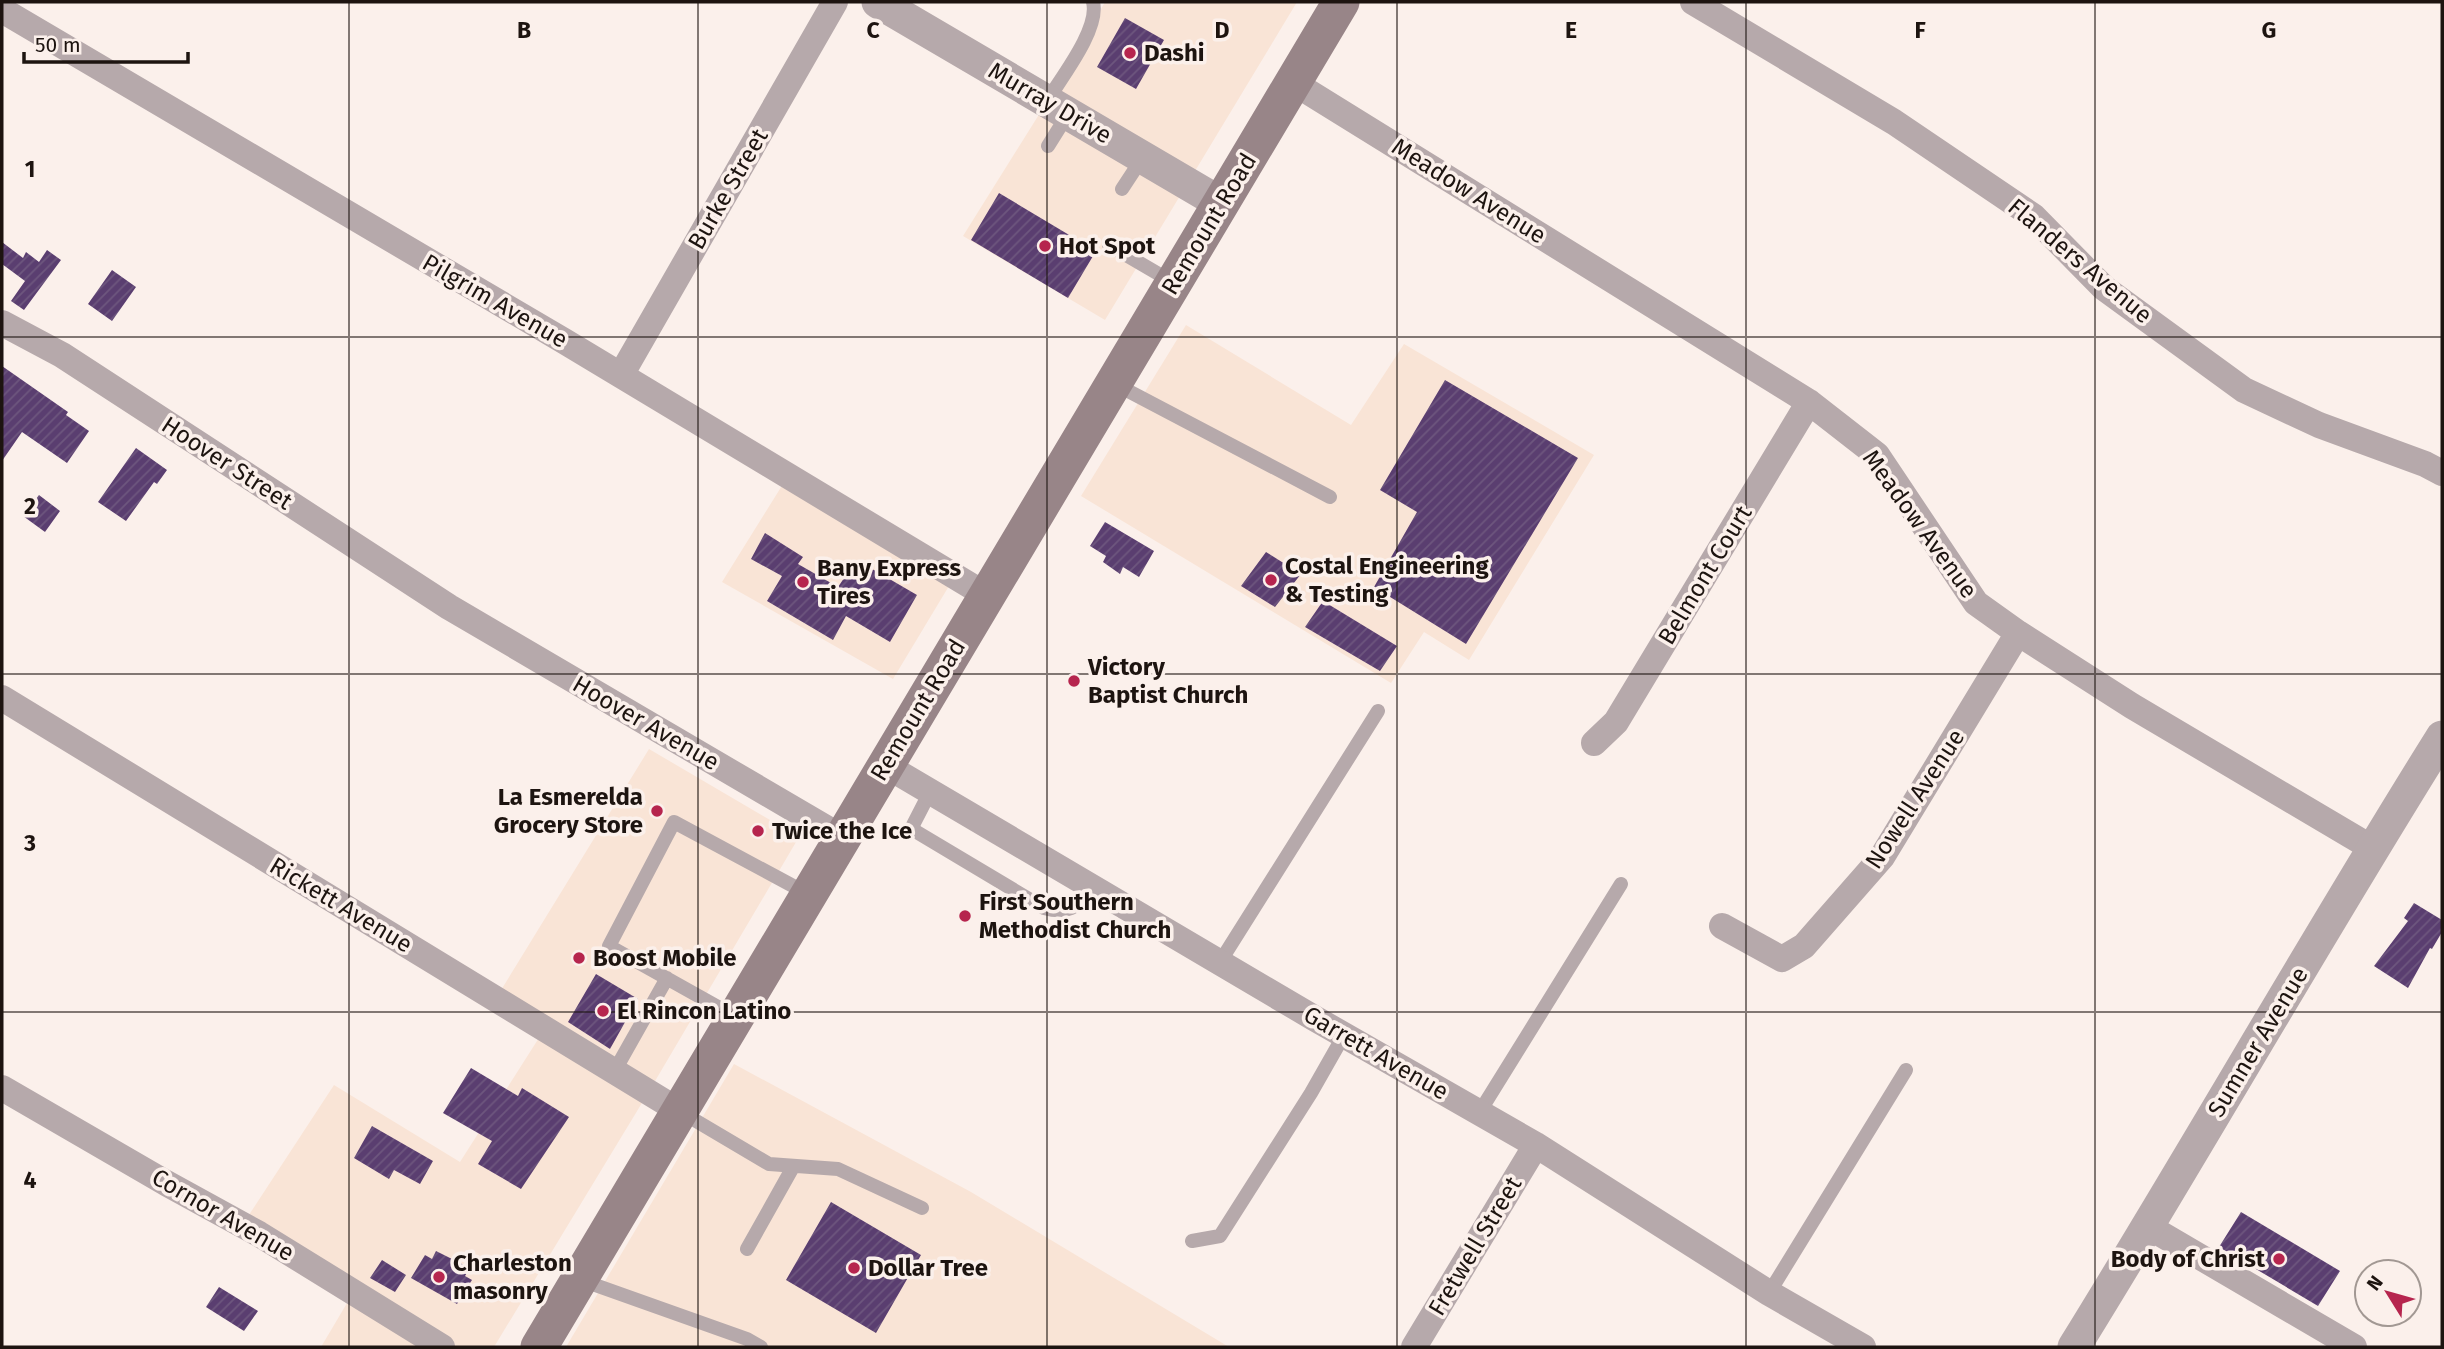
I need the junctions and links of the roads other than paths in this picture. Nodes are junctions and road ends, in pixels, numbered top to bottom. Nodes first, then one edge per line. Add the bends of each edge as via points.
1 (835, 2) edge
2 (878, 2) edge
3 (1093, 2) edge
4 (1341, 2) edge
5 (1693, 2) edge
6 (2, 10) edge
7 (1294, 83) junction
8 (1057, 107) junction
9 (1048, 146) dead end
10 (1143, 158) junction
11 (1122, 189) dead end
12 (1222, 204) junction
13 (1109, 245) dead end
14 (1174, 283) junction
15 (2, 323) edge
16 (621, 375) junction
17 (1114, 383) junction
18 (1809, 402) junction
19 (2442, 473) edge
20 (1330, 497) dead end
21 (986, 595) junction
22 (449, 607) joint
23 (2018, 633) junction
24 (2, 698) edge
25 (1378, 710) dead end
26 (2442, 737) edge
27 (1594, 743) dead end
28 (885, 765) junction
29 (930, 792) junction
30 (843, 838) junction
31 (2372, 848) junction
32 (1621, 884) dead end
33 (1094, 889) junction
34 (810, 894) junction
35 (1721, 926) dead end
36 (1220, 962) junction
37 (667, 978) junction
38 (737, 1017) junction
39 (1344, 1035) junction
40 (1906, 1070) dead end
41 (614, 1072) junction
42 (2, 1088) edge
43 (681, 1112) junction
44 (1479, 1113) junction
45 (1536, 1146) junction
46 (793, 1167) junction
47 (922, 1208) dead end
48 (2149, 1227) junction
49 (1192, 1241) dead end
50 (747, 1249) dead end
51 (581, 1280) junction
52 (1769, 1293) junction
53 (442, 1347) edge
54 (539, 1347) edge
55 (761, 1347) edge
56 (1414, 1347) edge
57 (1863, 1347) edge
58 (2074, 1347) edge
59 (2354, 1347) edge

1 - 16 street, Burke Street
2 - 8 street, Murray Drive
3 - 8 lane via 1093,21
4 - 7 main road, Remount Road
5 - 19 street, Flanders Avenue via 1894,122 2033,216 2104,288 2244,390
6 - 16 street, Pilgrim Avenue
7 - 12 main road, Remount Road
7 - 18 street, Meadow Avenue
8 - 9 lane
8 - 10 street, Murray Drive
10 - 11 lane
10 - 12 street, Murray Drive
12 - 14 main road, Remount Road
13 - 14 lane
14 - 17 main road, Remount Road
15 - 22 street, Hoover Street via 62,355
16 - 21 street, Pilgrim Avenue
17 - 20 lane
17 - 21 main road, Remount Road
18 - 23 street, Meadow Avenue via 1877,455 1976,603
18 - 27 street, Belmont Court via 1616,722
21 - 28 main road, Remount Road
22 - 30 street, Hoover Avenue
23 - 31 street, Meadow Avenue
23 - 35 street, Nowell Avenue via 1882,857 1804,946 1782,959
24 - 41 street, Rickett Avenue
25 - 36 lane
26 - 31 street, Sumner Avenue
28 - 29 street, Garrett Avenue
28 - 30 main road, Remount Road
29 - 33 street, Garrett Avenue
29 - 33 lane via 913,825 915,831 1010,888 1057,912 1079,904
30 - 34 main road, Remount Road
31 - 48 street, Sumner Avenue
32 - 44 lane
33 - 36 street, Garrett Avenue
34 - 37 lane via 674,822 609,946
34 - 38 main road, Remount Road
36 - 39 street, Garrett Avenue
37 - 38 lane
37 - 41 lane
38 - 43 main road, Remount Road
39 - 44 street, Garrett Avenue
39 - 49 lane via 1220,1236
40 - 52 lane
41 - 43 street, Rickett Avenue
42 - 53 street, Cornor Avenue via 260,1234
43 - 46 lane via 769,1164
43 - 51 main road, Remount Road
44 - 45 street, Garrett Avenue
45 - 52 street, Garrett Avenue
45 - 56 street, Fretwell Street
46 - 47 lane via 838,1169
46 - 50 lane
48 - 58 street, Sumner Avenue
48 - 59 street
51 - 54 main road, Remount Road
51 - 55 lane
52 - 57 street, Garrett Avenue

